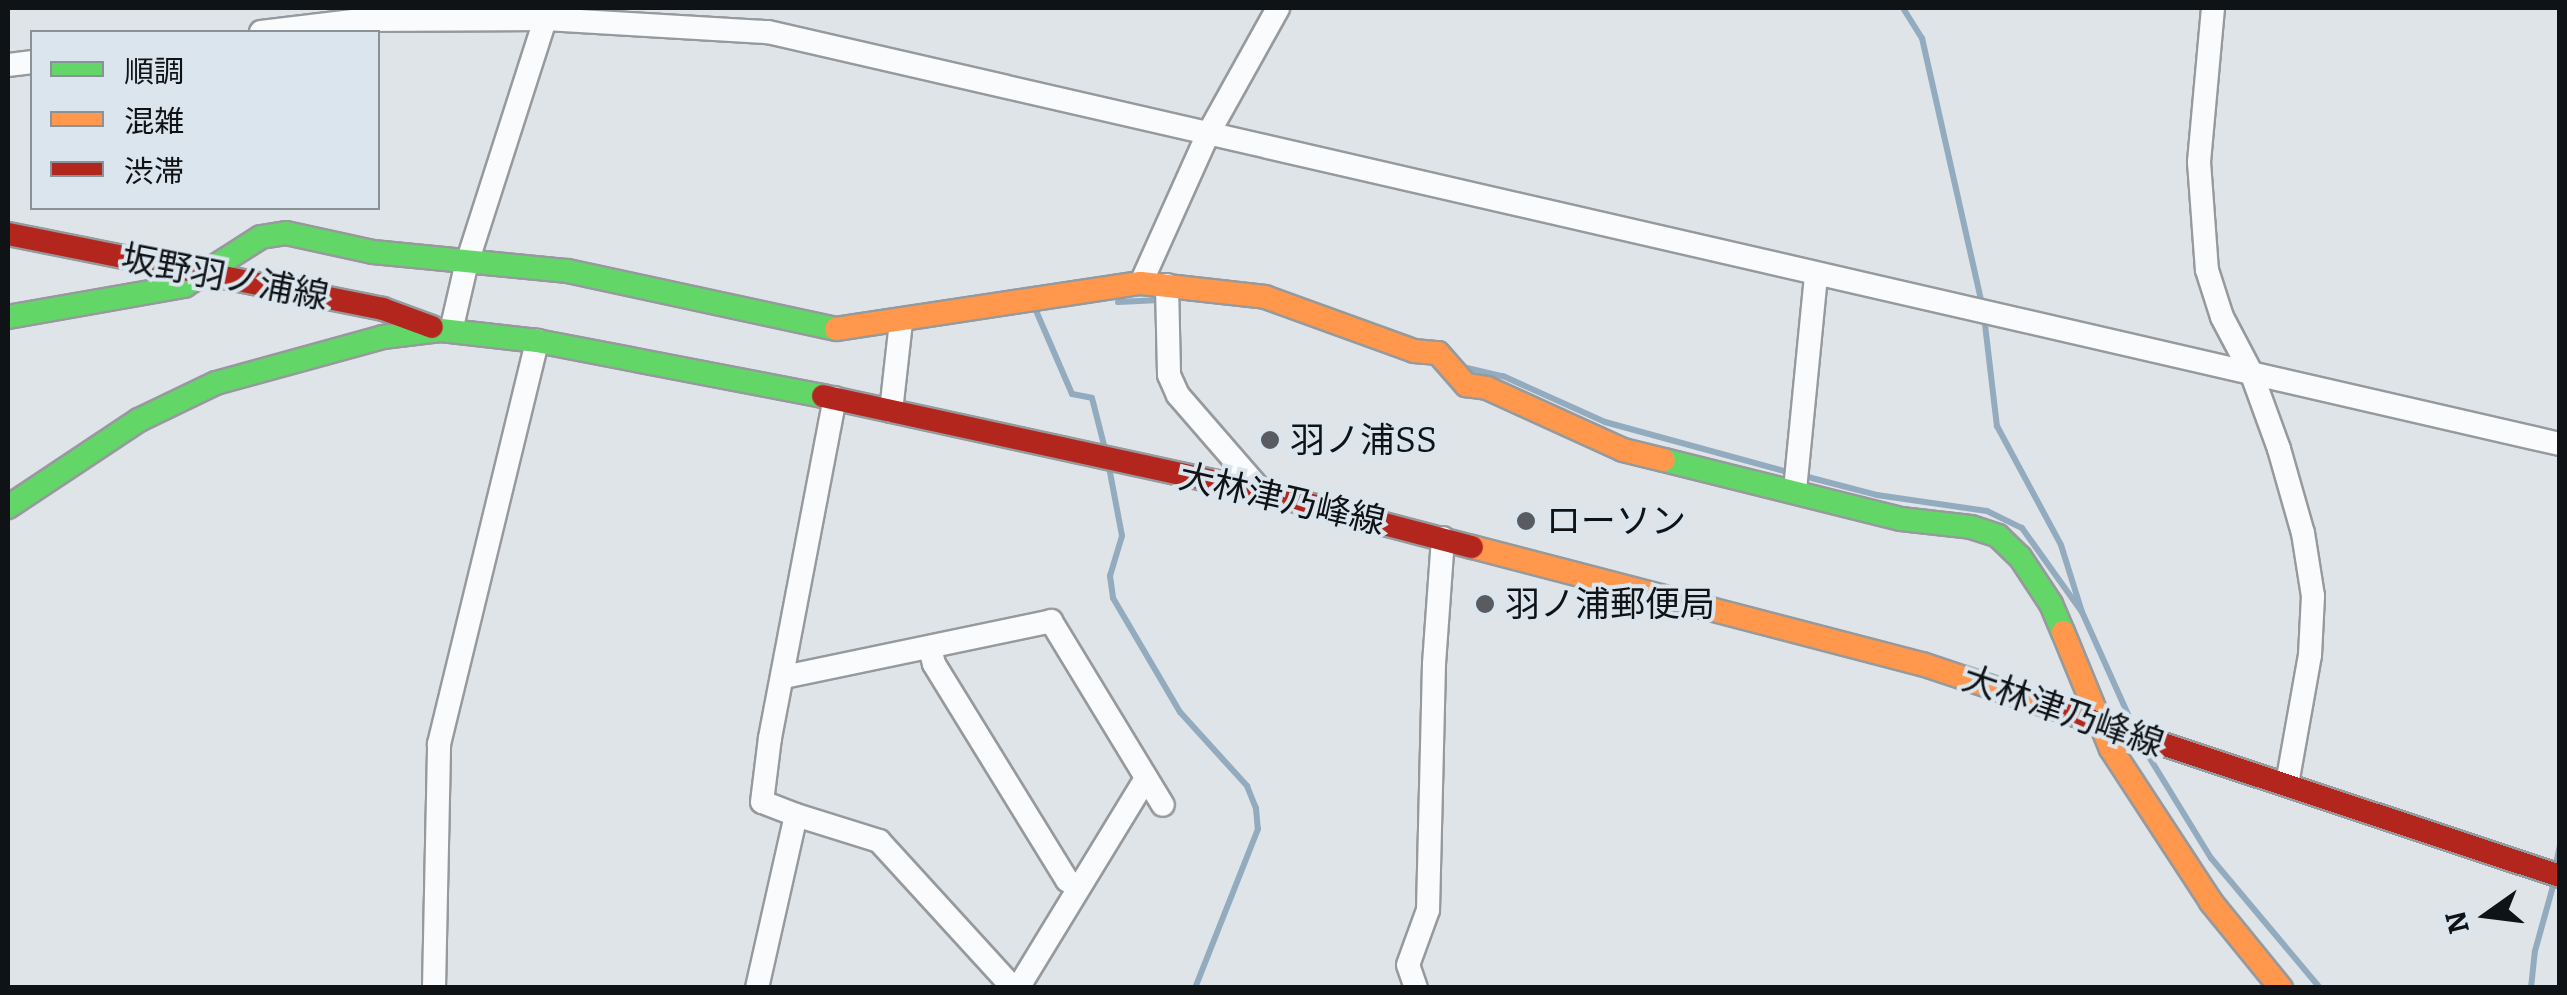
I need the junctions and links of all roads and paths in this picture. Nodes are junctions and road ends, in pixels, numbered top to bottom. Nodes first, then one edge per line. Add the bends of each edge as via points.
1 (1278, 8) edge
2 (2213, 8) edge
3 (547, 13) edge
4 (278, 30) edge
5 (1208, 134) junction
6 (8, 234) edge
7 (466, 269) junction
8 (209, 273) junction
9 (1816, 274) junction
10 (1141, 283) junction
11 (1167, 285) junction
12 (8, 317) edge
13 (901, 322) junction
14 (446, 330) junction
15 (537, 341) junction
16 (2251, 372) junction
17 (835, 398) junction
18 (890, 411) junction
19 (2560, 444) edge
20 (1797, 479) junction
21 (1262, 492) junction
22 (8, 507) edge
23 (1442, 538) junction
24 (930, 648) junction
25 (784, 676) junction
26 (2113, 728) junction
27 (1146, 778) junction
28 (2287, 784) junction
29 (1163, 806) dead end
30 (796, 815) junction
31 (2554, 875) edge
32 (1079, 888) junction
33 (434, 988) edge
34 (757, 988) edge
35 (1015, 988) edge
36 (1416, 988) edge
37 (2281, 988) edge

1 - 5 street
2 - 16 street via 2200,162 2202,232 2222,317
3 - 4 street
3 - 5 street via 768,32
3 - 7 street
5 - 9 street
5 - 10 street
6 - 8 main road, 坂野羽ノ浦線
7 - 8 main road via 286,233 241,247
7 - 13 main road via 568,270 838,329
7 - 14 street
8 - 12 main road via 184,286
8 - 14 main road, 坂野羽ノ浦線 via 383,309
9 - 16 street
9 - 20 street
10 - 11 main road
10 - 13 main road
11 - 20 main road via 1265,298 1414,351 1438,353 1466,385 1487,388 1623,450
11 - 21 street via 1169,374 1178,395
13 - 18 street
14 - 15 main road, 大林津乃峰線
14 - 22 main road, 大林津乃峰線 via 383,337 216,383 140,420
15 - 17 main road, 大林津乃峰線
15 - 33 street via 439,744
16 - 19 street
16 - 28 street via 2303,533 2312,596 2310,655
17 - 18 main road, 大林津乃峰線
17 - 25 street
18 - 21 main road, 大林津乃峰線
20 - 26 main road via 1901,519 1998,536 2050,604
21 - 23 main road, 大林津乃峰線
23 - 26 main road, 大林津乃峰線 via 1922,664
23 - 36 street via 1428,910 1408,965
24 - 25 street
24 - 27 street via 1051,621
24 - 32 street via 1057,863
25 - 30 street via 762,802
26 - 28 main road, 大林津乃峰線
26 - 37 main road via 2111,749 2211,902
27 - 29 street
27 - 32 street
28 - 31 main road, 大林津乃峰線
30 - 34 street
30 - 35 street via 879,842
32 - 35 street

